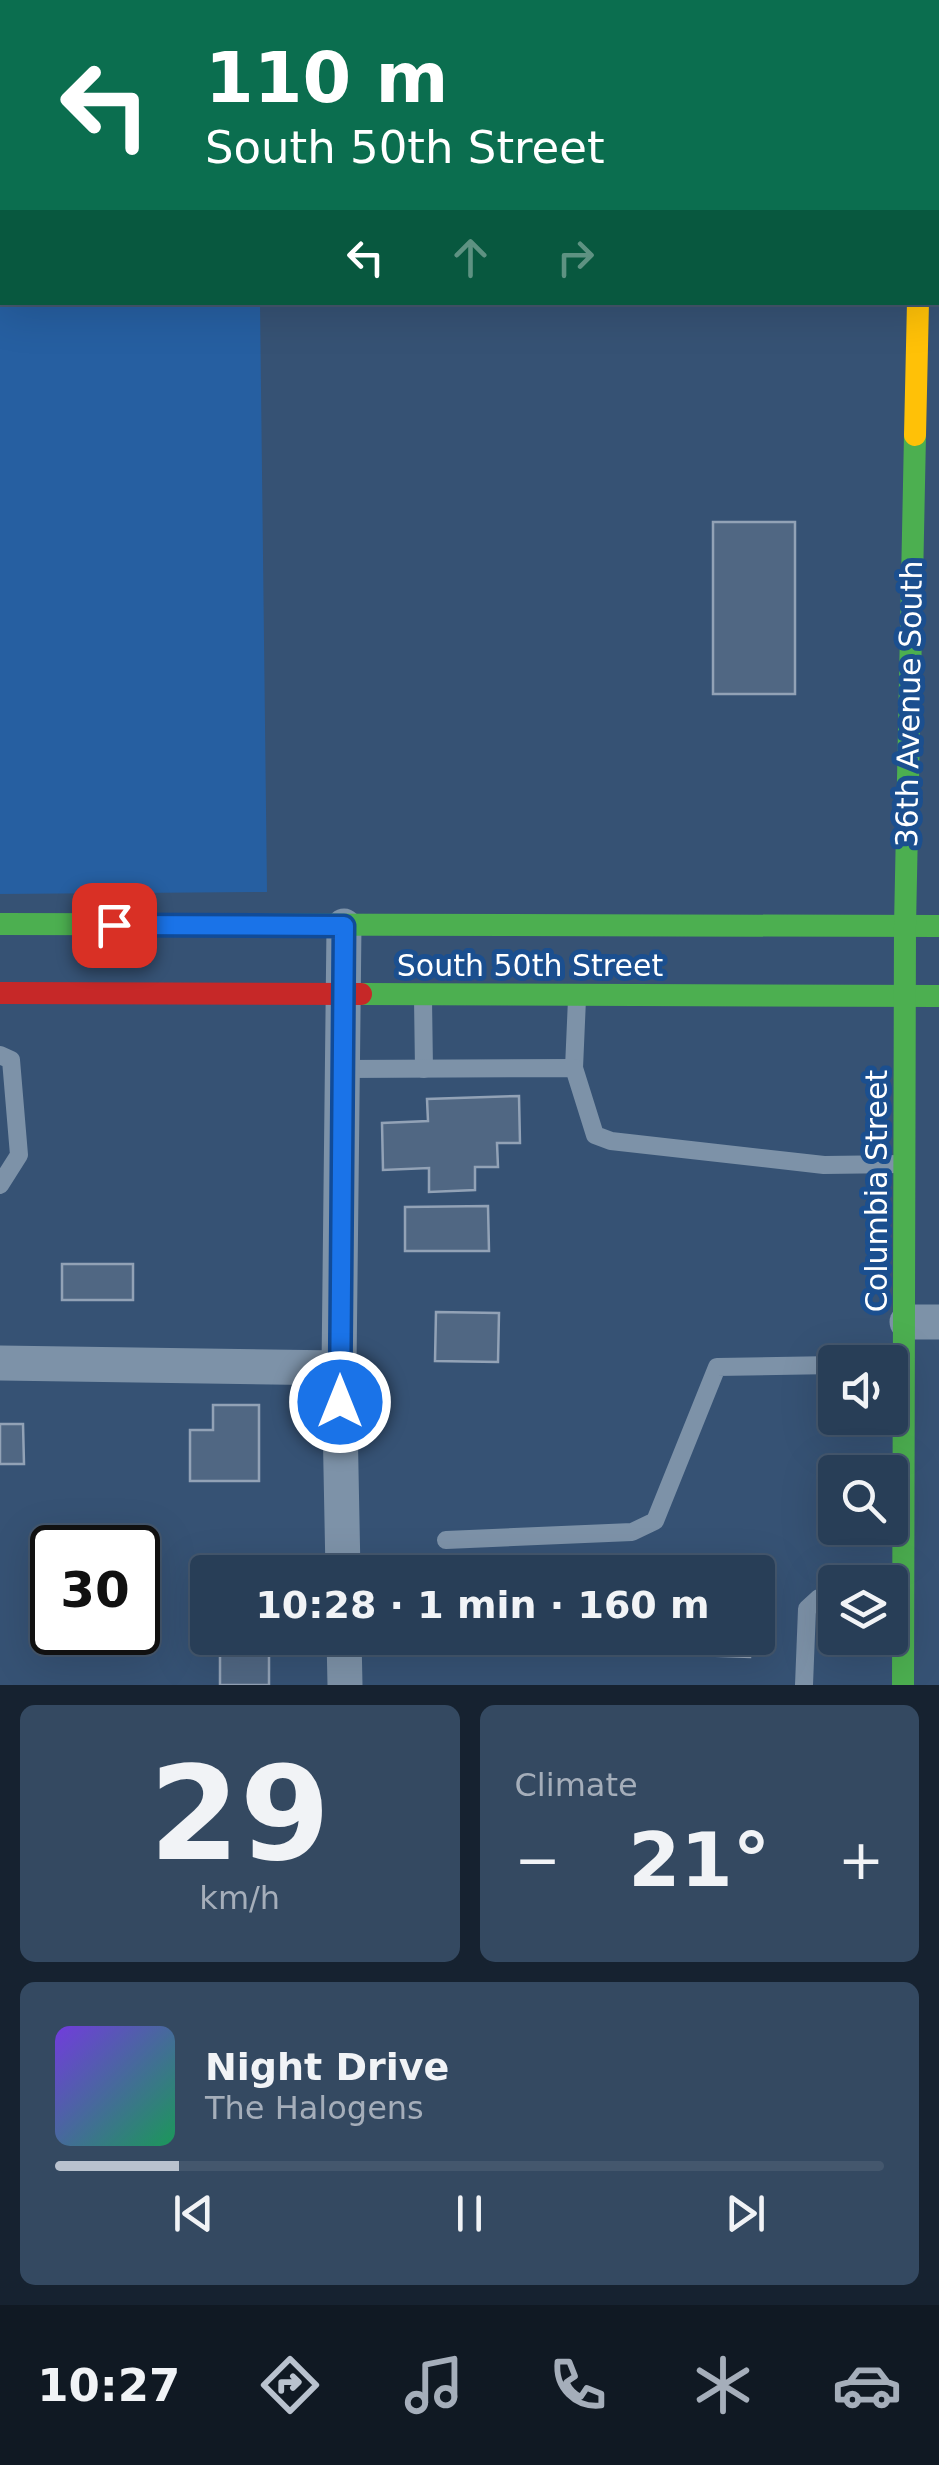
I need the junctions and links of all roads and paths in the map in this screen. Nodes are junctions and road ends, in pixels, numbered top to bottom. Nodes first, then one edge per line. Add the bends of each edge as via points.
1 (918, 305) edge
2 (0, 924) edge
3 (344, 926) junction
4 (905, 926) junction
5 (939, 926) edge
6 (0, 993) edge
7 (343, 994) junction
8 (423, 994) junction
9 (577, 995) junction
10 (905, 996) junction
11 (939, 996) edge
12 (0, 1055) edge
13 (574, 1068) junction
14 (342, 1069) junction
15 (424, 1069) junction
16 (906, 1164) junction
17 (0, 1185) edge
18 (923, 1322) edge
19 (908, 1349) edge
20 (0, 1363) edge
21 (818, 1365) edge
22 (339, 1368) junction
23 (898, 1435) edge
24 (446, 1540) dead end
25 (343, 1555) edge
26 (897, 1565) edge
27 (818, 1599) edge
28 (344, 1655) edge
29 (901, 1655) edge
30 (345, 1685) edge
31 (804, 1685) edge
32 (903, 1685) edge

1 - 4 main road, 36th Avenue South
2 - 3 main road, South 50th Street
3 - 4 main road, South 50th Street
3 - 7 street
4 - 5 main road, South 50th Street
4 - 10 main road, 36th Avenue South
6 - 7 main road, South 50th Street
7 - 8 main road, South 50th Street
7 - 14 street
8 - 9 main road, South 50th Street
8 - 15 lane
9 - 10 main road, South 50th Street
9 - 13 lane
10 - 11 main road, South 50th Street
10 - 16 main road, Columbia Street
12 - 17 lane via 11,1060 19,1155
13 - 15 lane
13 - 16 lane via 595,1135 612,1140 824,1165
14 - 15 lane
14 - 22 street
16 - 18 main road, Columbia Street
18 - 19 main road, Columbia Street
20 - 22 street
21 - 24 lane via 717,1367 655,1520 632,1532
22 - 25 street
23 - 26 main road, Columbia Street
27 - 31 lane via 806,1608
28 - 30 street
29 - 32 main road, Columbia Street

